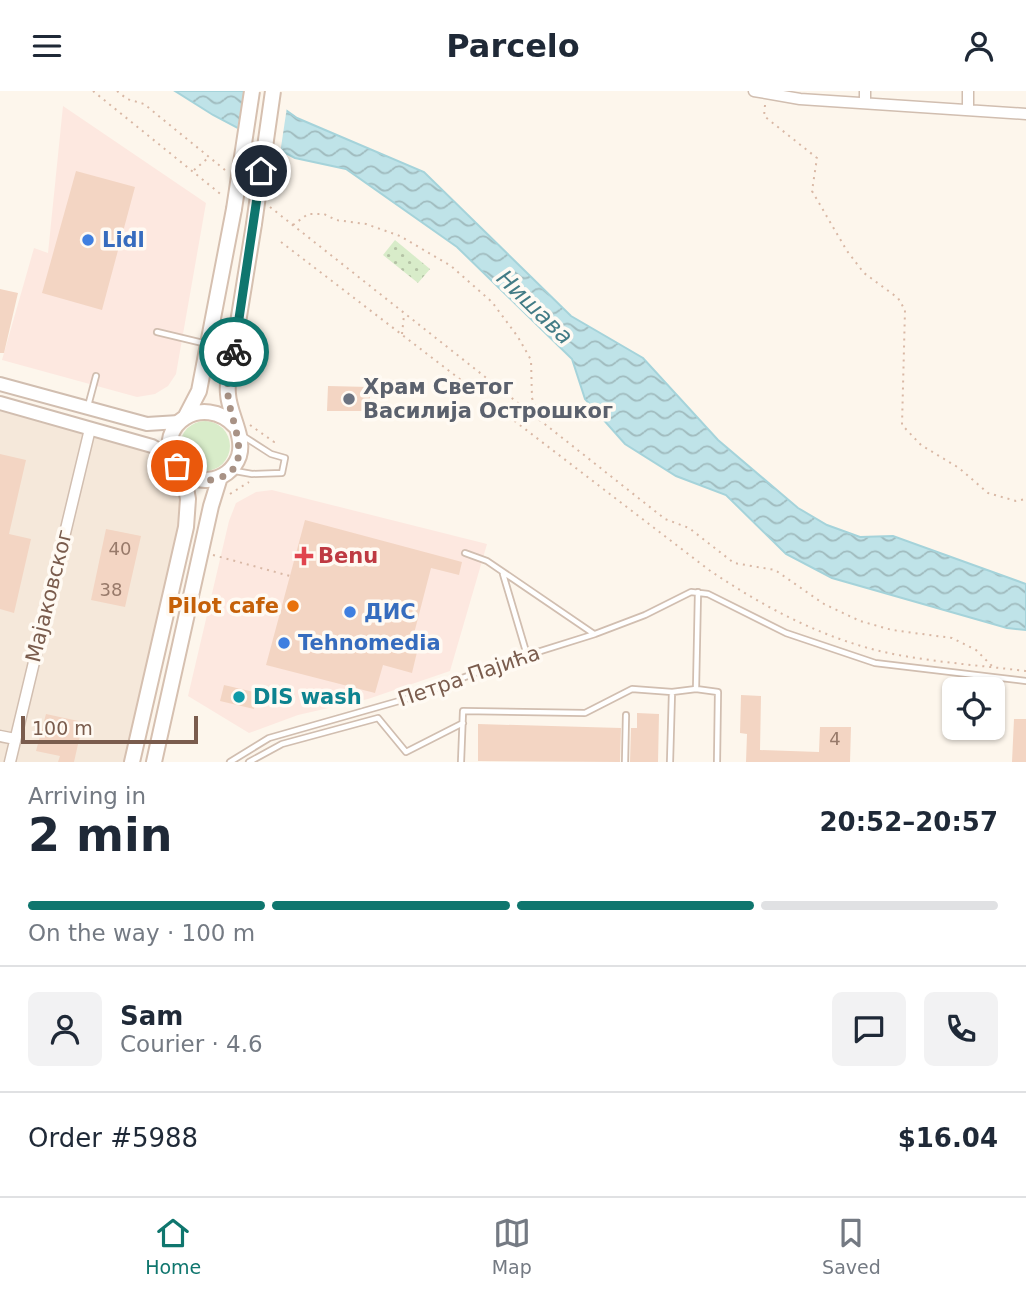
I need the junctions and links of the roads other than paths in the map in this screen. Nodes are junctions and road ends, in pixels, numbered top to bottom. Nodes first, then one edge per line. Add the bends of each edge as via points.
1 (252, 91) edge
2 (272, 91) edge
3 (754, 91) edge
4 (865, 91) edge
5 (968, 91) edge
6 (766, 92) edge
7 (864, 103) junction
8 (968, 110) junction
9 (1026, 114) edge
10 (157, 332) dead end
11 (208, 344) junction
12 (96, 376) dead end
13 (0, 384) edge
14 (0, 403) edge
15 (87, 408) junction
16 (183, 419) junction
17 (239, 426) junction
18 (90, 429) junction
19 (173, 458) junction
20 (183, 473) junction
21 (225, 473) junction
22 (465, 553) dead end
23 (503, 574) junction
24 (698, 592) junction
25 (595, 634) junction
26 (527, 655) junction
27 (1026, 681) edge
28 (696, 689) junction
29 (671, 692) junction
30 (626, 715) dead end
31 (463, 723) junction
32 (0, 736) edge
33 (15, 739) junction
34 (10, 762) edge
35 (132, 762) edge
36 (154, 762) edge
37 (230, 762) edge
38 (249, 762) edge
39 (461, 762) edge
40 (625, 762) edge
41 (670, 762) edge
42 (718, 762) edge

1 - 11 main road, bridge
2 - 17 main road, bridge via 227,391
3 - 6 street
4 - 7 street
5 - 8 street
6 - 7 street
7 - 8 street
8 - 9 street
10 - 11 lane
11 - 16 main road via 197,398
12 - 15 lane
13 - 15 street
14 - 18 street
15 - 16 street via 147,424
16 - 17 main road via 207,411
16 - 19 main road via 171,439
17 - 21 main road via 239,456
17 - 21 lane via 271,454 285,458 282,473
18 - 19 street via 152,446
18 - 33 street, Мајаковског
19 - 20 main road
20 - 21 main road via 201,480
20 - 35 main road via 186,527
21 - 36 main road via 211,506
22 - 23 lane via 487,561
23 - 25 lane
23 - 26 lane
24 - 25 lane, Петра Пајића
24 - 27 lane via 786,633 875,663
24 - 28 lane
25 - 26 lane, Петра Пајића
26 - 37 lane, Петра Пајића via 413,697 280,734
28 - 29 lane
28 - 42 lane via 719,692
29 - 31 lane via 632,689 585,713 463,711
29 - 41 lane
30 - 40 lane
31 - 38 lane via 406,752 379,718 282,744
31 - 39 lane
32 - 33 street
33 - 34 street, Мајаковског

